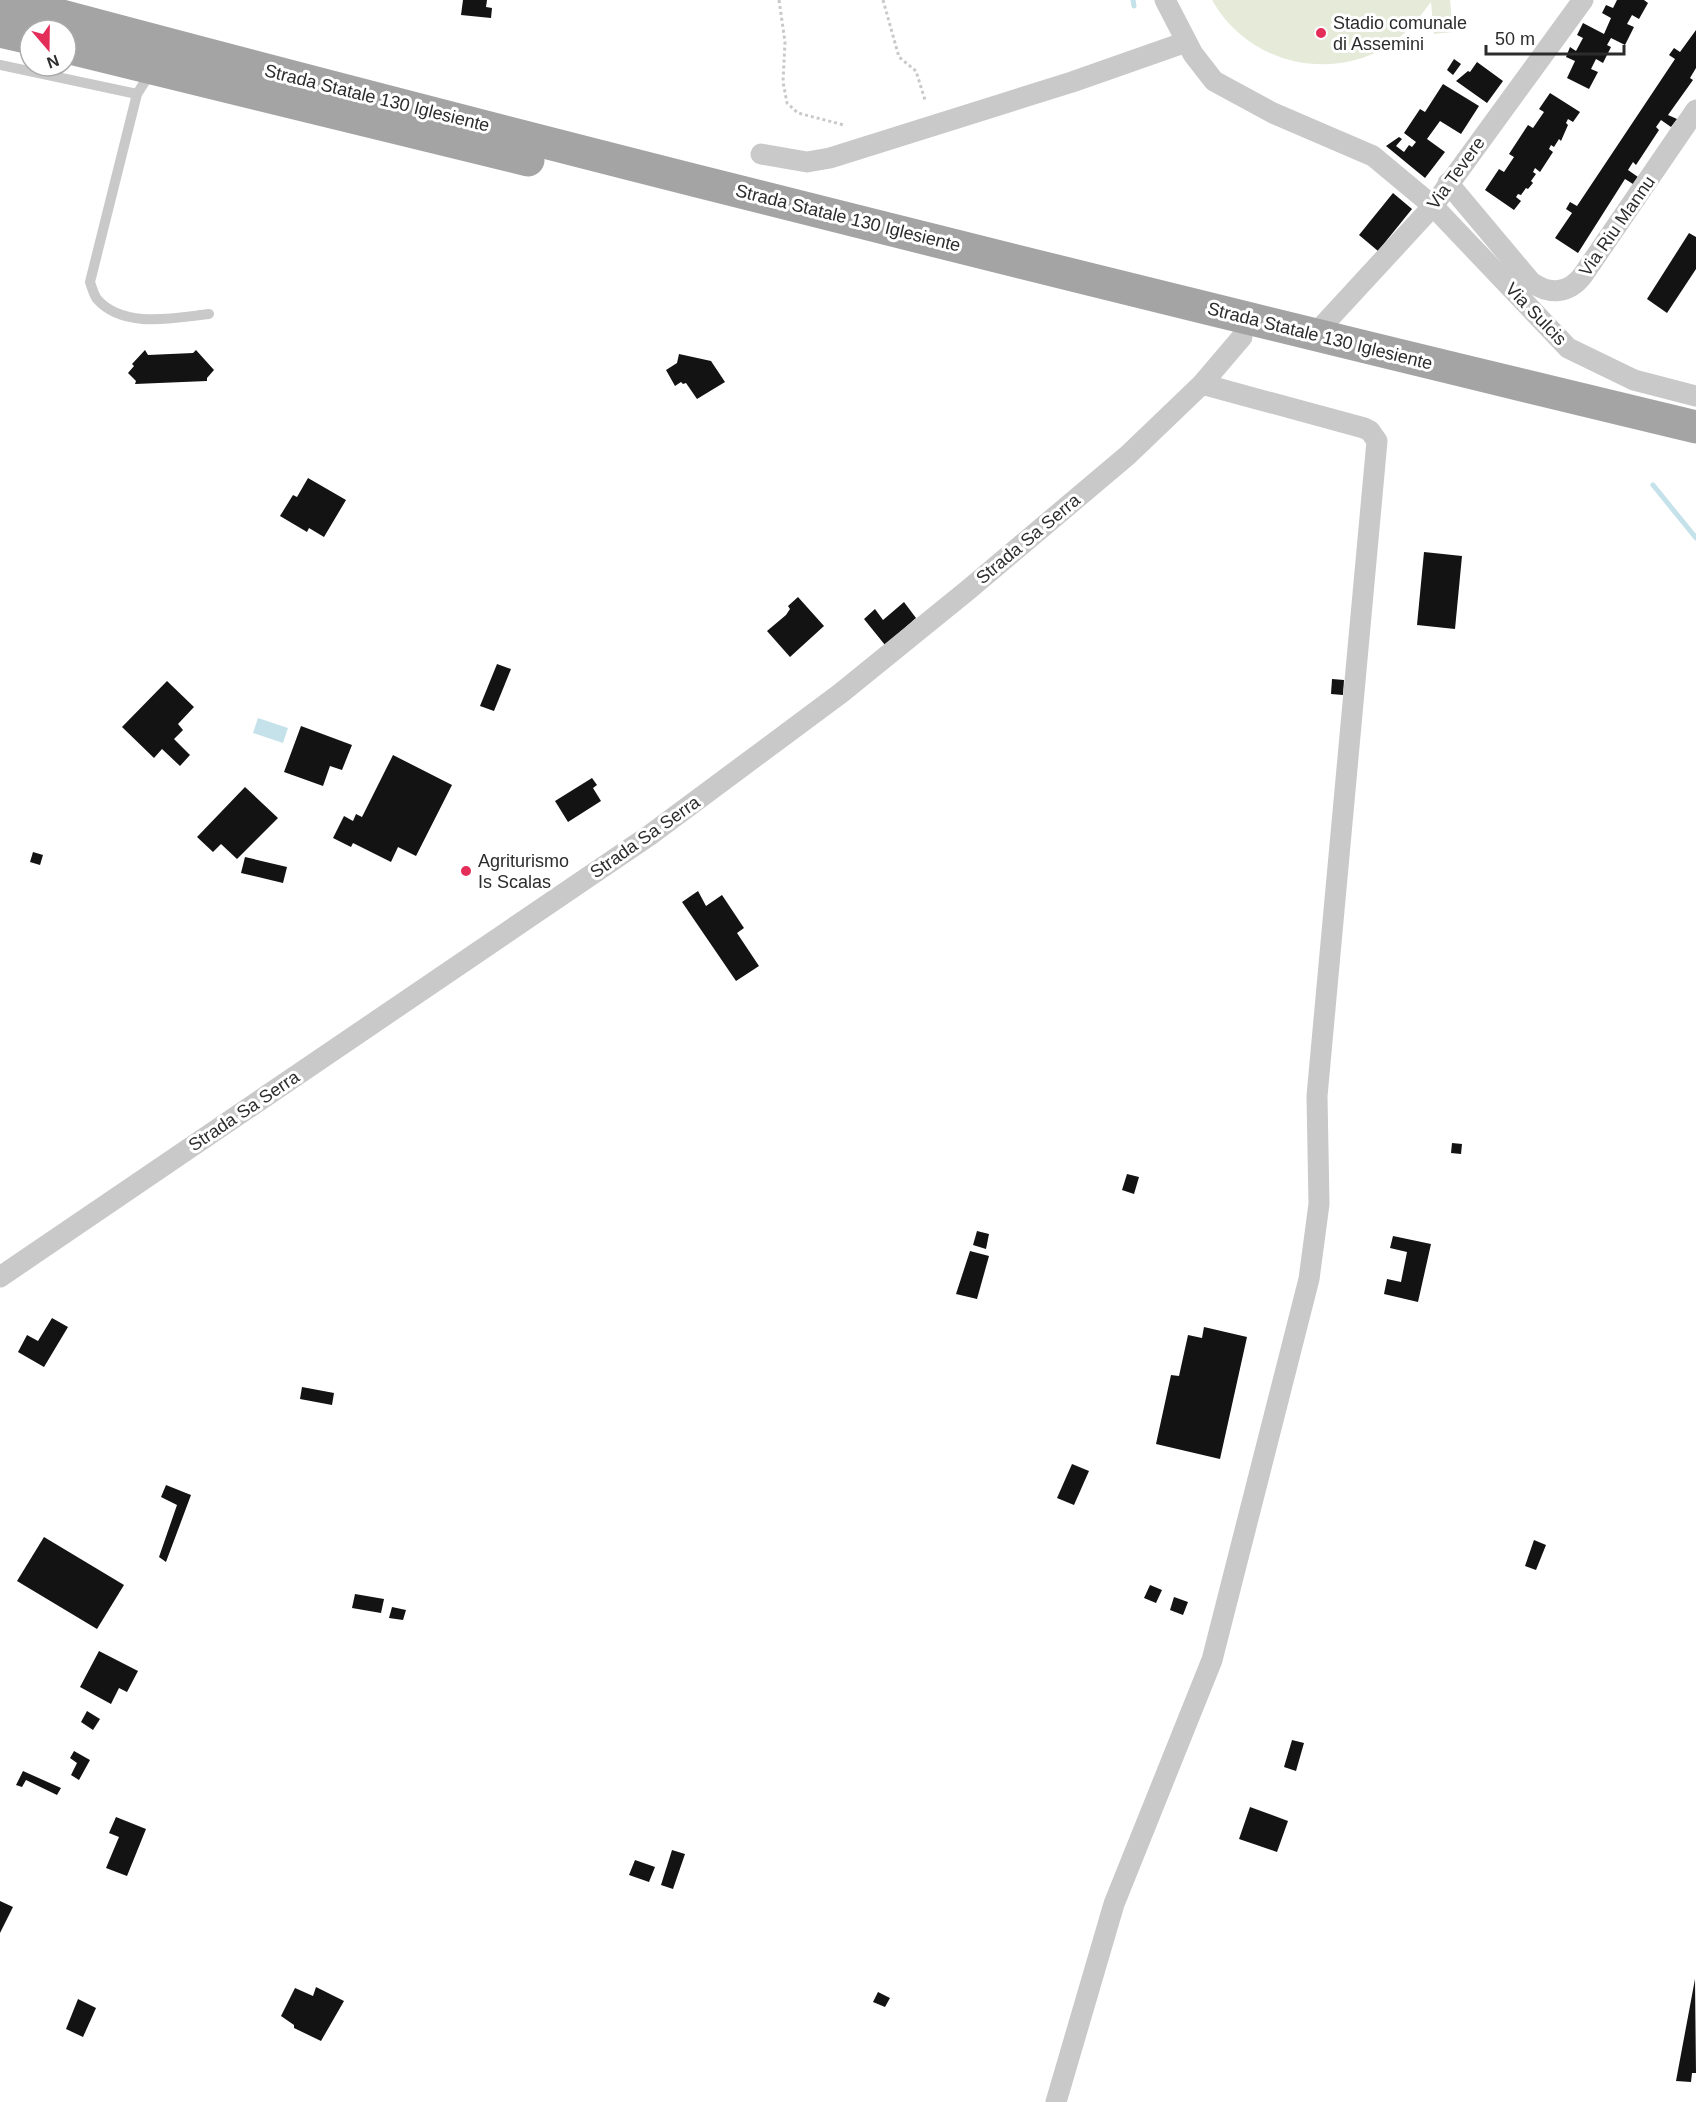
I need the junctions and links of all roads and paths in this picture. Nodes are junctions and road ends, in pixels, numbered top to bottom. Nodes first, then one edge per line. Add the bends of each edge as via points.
1 (3, 0) edge
2 (779, 0) edge
3 (883, 0) edge
4 (1165, 0) edge
5 (1583, 0) edge
6 (0, 31) edge
7 (18, 35) edge
8 (1186, 42) junction
9 (78, 52) edge
10 (0, 65) edge
11 (146, 81) junction
12 (925, 100) dead end
13 (1696, 110) edge
14 (844, 125) dead end
15 (760, 154) dead end
16 (1448, 183) junction
17 (1433, 206) junction
18 (209, 314) dead end
19 (1314, 335) junction
20 (1242, 338) junction
21 (1202, 384) junction
22 (1696, 396) edge
23 (1696, 427) edge
24 (1696, 444) edge
25 (0, 1277) edge
26 (1056, 2102) edge

1 - 19 main road, Strada Statale 130 Iglesiente
2 - 14 path via 787,103 798,113
3 - 12 path via 899,57 916,70
4 - 8 street, Via Sulcis
5 - 16 street, Via Tevere
6 - 7 main road
8 - 15 street via 830,158 807,162
8 - 17 street, Via Sulcis via 1214,81 1273,113 1372,156
9 - 11 main road, Strada Statale 130 Iglesiente
10 - 11 lane
11 - 18 lane via 90,282 96,298 115,314 155,321
11 - 20 main road, Strada Statale 130 Iglesiente
13 - 16 street, Via Riu Mannu via 1583,275 1568,289 1548,291 1531,282
16 - 17 street, Via Tevere
17 - 19 street, Via Tevere
17 - 22 street, Via Sulcis via 1568,348 1634,380
19 - 23 main road, Strada Statale 130 Iglesiente
20 - 21 street, Strada Sa Serra
20 - 24 main road, Strada Statale 130 Iglesiente
21 - 25 street, Strada Sa Serra via 1128,454 968,590 841,693 660,828
21 - 26 street via 1364,428 1377,441 1317,1096 1319,1204 1309,1279 1212,1660 1114,1904

